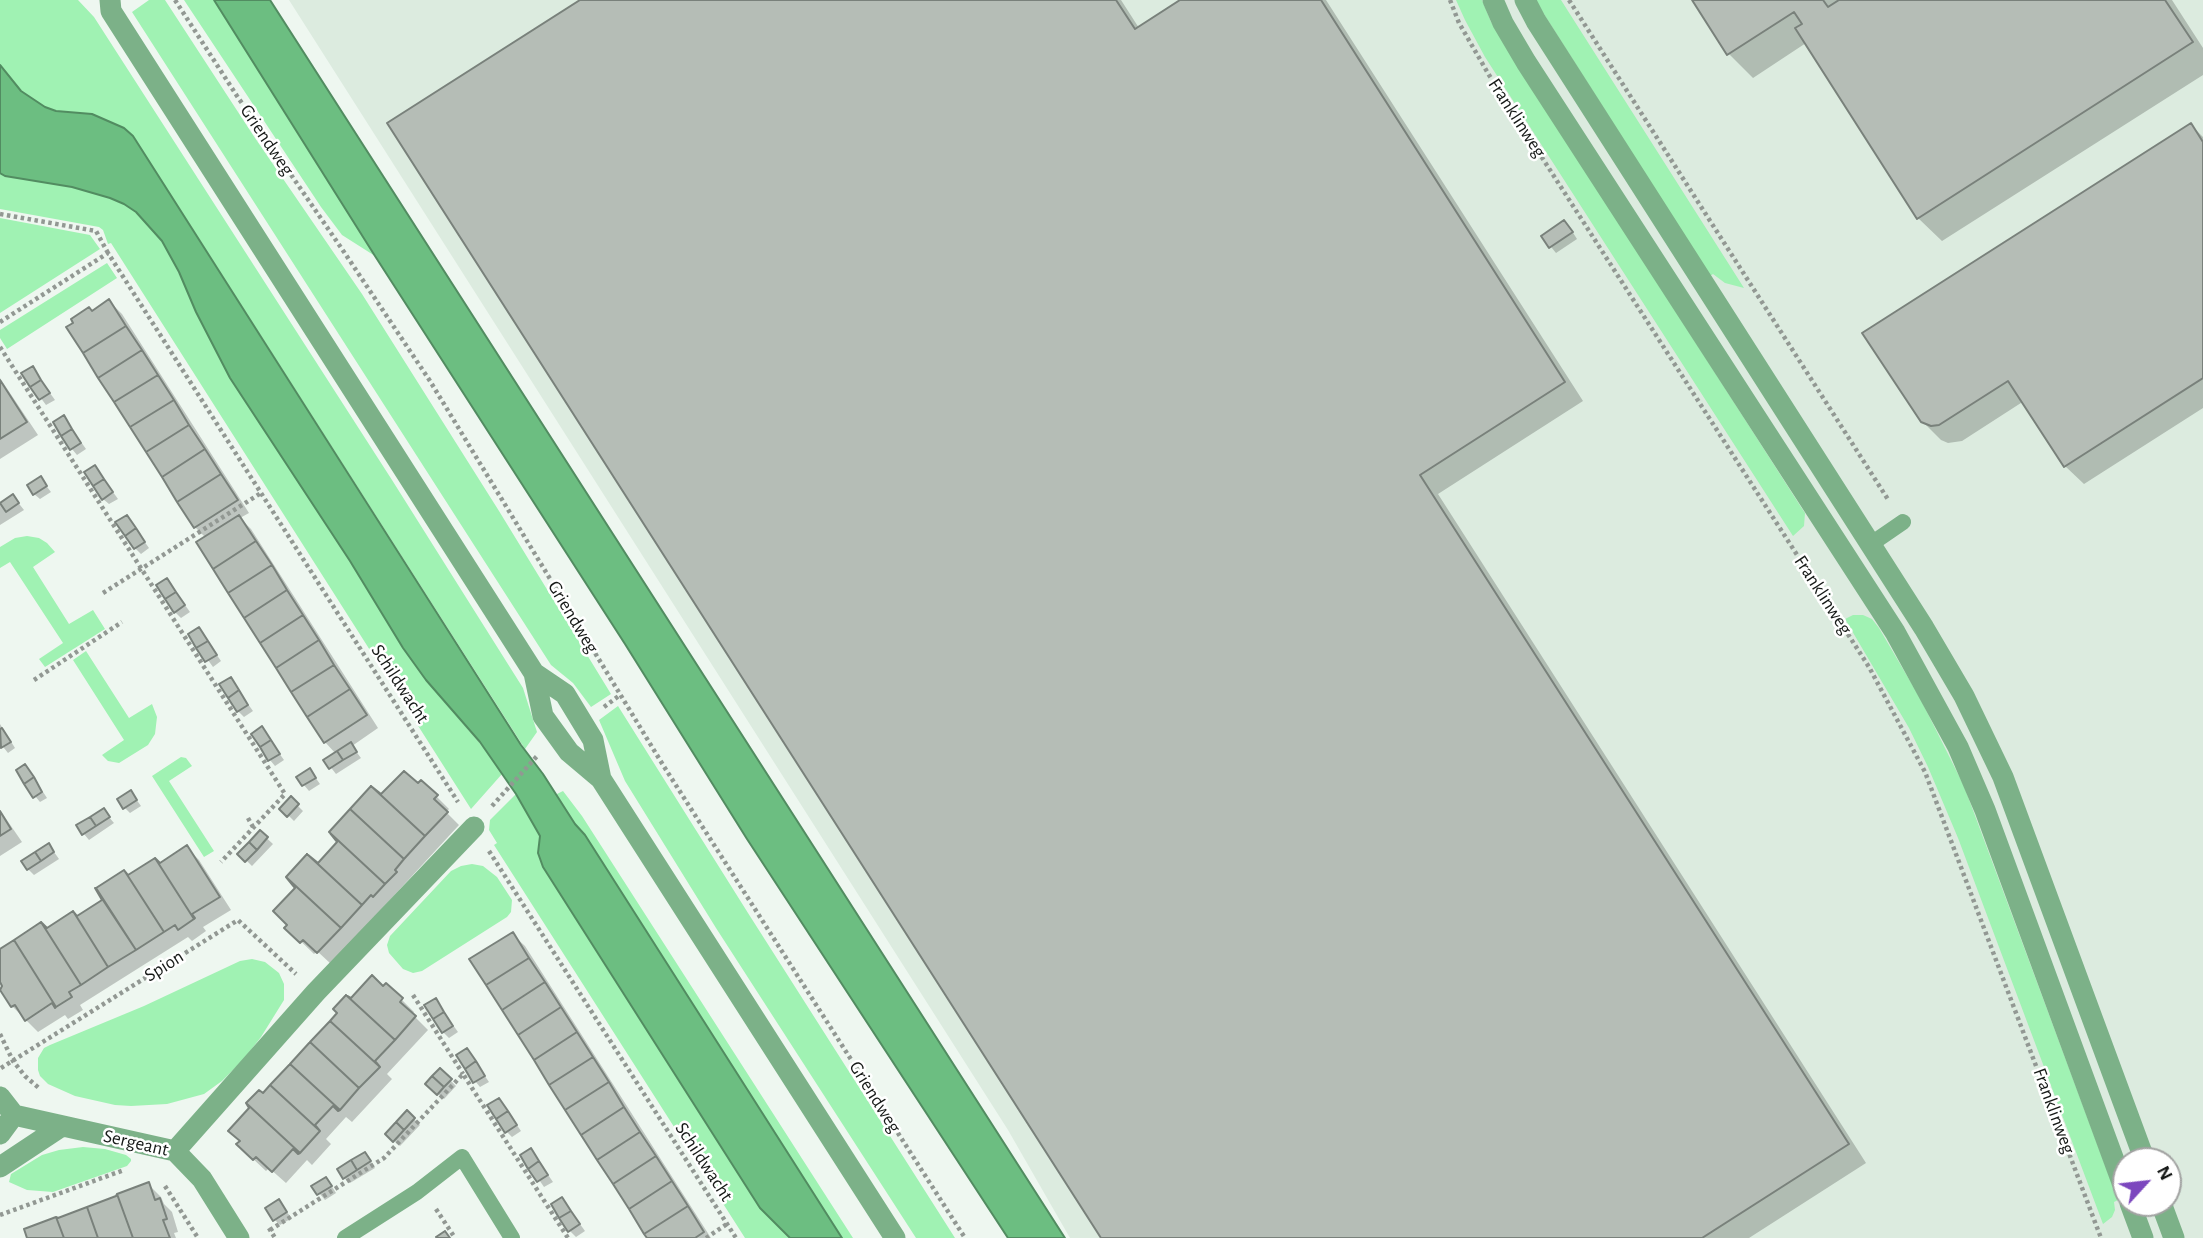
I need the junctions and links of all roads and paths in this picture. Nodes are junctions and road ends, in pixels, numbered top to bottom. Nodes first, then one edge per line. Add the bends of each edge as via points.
1 (91, 0) edge
2 (175, 0) edge
3 (1450, 0) edge
4 (1493, 0) edge
5 (1525, 0) edge
6 (1569, 0) edge
7 (110, 6) edge
8 (0, 214) edge
9 (108, 253) junction
10 (0, 322) edge
11 (1737, 335) junction
12 (0, 347) edge
13 (1713, 350) junction
14 (261, 493) junction
15 (1903, 522) joint
16 (1871, 544) junction
17 (1847, 559) junction
18 (141, 568) junction
19 (103, 593) dead end
20 (122, 622) dead end
21 (534, 673) junction
22 (34, 680) dead end
23 (542, 751) dead end
24 (601, 779) junction
25 (498, 798) dead end
26 (248, 818) dead end
27 (254, 827) junction
28 (474, 827) junction
29 (221, 862) dead end
30 (316, 992) junction
31 (413, 995) dead end
32 (0, 1034) edge
33 (13, 1061) junction
34 (0, 1068) edge
35 (463, 1074) dead end
36 (0, 1097) edge
37 (14, 1115) junction
38 (62, 1126) junction
39 (0, 1134) edge
40 (2140, 1147) edge
41 (175, 1151) junction
42 (2112, 1155) edge
43 (0, 1167) edge
44 (125, 1170) dead end
45 (163, 1182) dead end
46 (423, 1187) junction
47 (0, 1215) edge
48 (2135, 1217) edge
49 (2168, 1221) edge
50 (727, 1224) junction
51 (2142, 1235) edge
52 (198, 1238) edge
53 (239, 1238) edge
54 (345, 1238) edge
55 (455, 1238) edge
56 (512, 1238) edge
57 (706, 1238) edge
58 (736, 1238) edge
59 (895, 1238) edge
60 (965, 1238) edge
61 (2101, 1238) edge

1 - 7 street
2 - 60 path, Griendweg via 429,381 663,765
3 - 61 path, Franklinweg via 1489,75 1869,667 1925,772
4 - 13 street, Franklinweg via 1526,61
5 - 11 street
6 - 15 path
7 - 21 street
8 - 9 path, Schildwacht via 96,231
9 - 10 path
9 - 14 path, Schildwacht
11 - 13 street
11 - 16 street
12 - 18 path
13 - 17 street, Franklinweg
14 - 18 path
14 - 28 path, Schildwacht
15 - 16 lane
16 - 17 street, Franklinweg
16 - 40 street via 1964,696 2003,777
17 - 42 street, Franklinweg via 1895,632 1958,747
18 - 19 path
18 - 27 path via 285,794
20 - 22 path
21 - 24 street via 543,716 569,752
21 - 24 street via 565,694 593,740
23 - 25 path
24 - 59 street
26 - 27 path
27 - 29 path
28 - 30 street
28 - 50 path, Schildwacht
30 - 33 path, Spion via 237,920
30 - 41 street
31 - 35 path
32 - 33 path
33 - 34 path, Spion
36 - 37 street
37 - 38 street, Sergeant
37 - 39 street
38 - 41 street, Sergeant
38 - 43 street
41 - 53 street, Sergeant via 202,1179
44 - 47 path
45 - 52 path
46 - 54 lane
46 - 55 path
46 - 56 lane via 462,1157
48 - 51 street
49 - 51 street
50 - 57 path
50 - 58 path, Schildwacht

